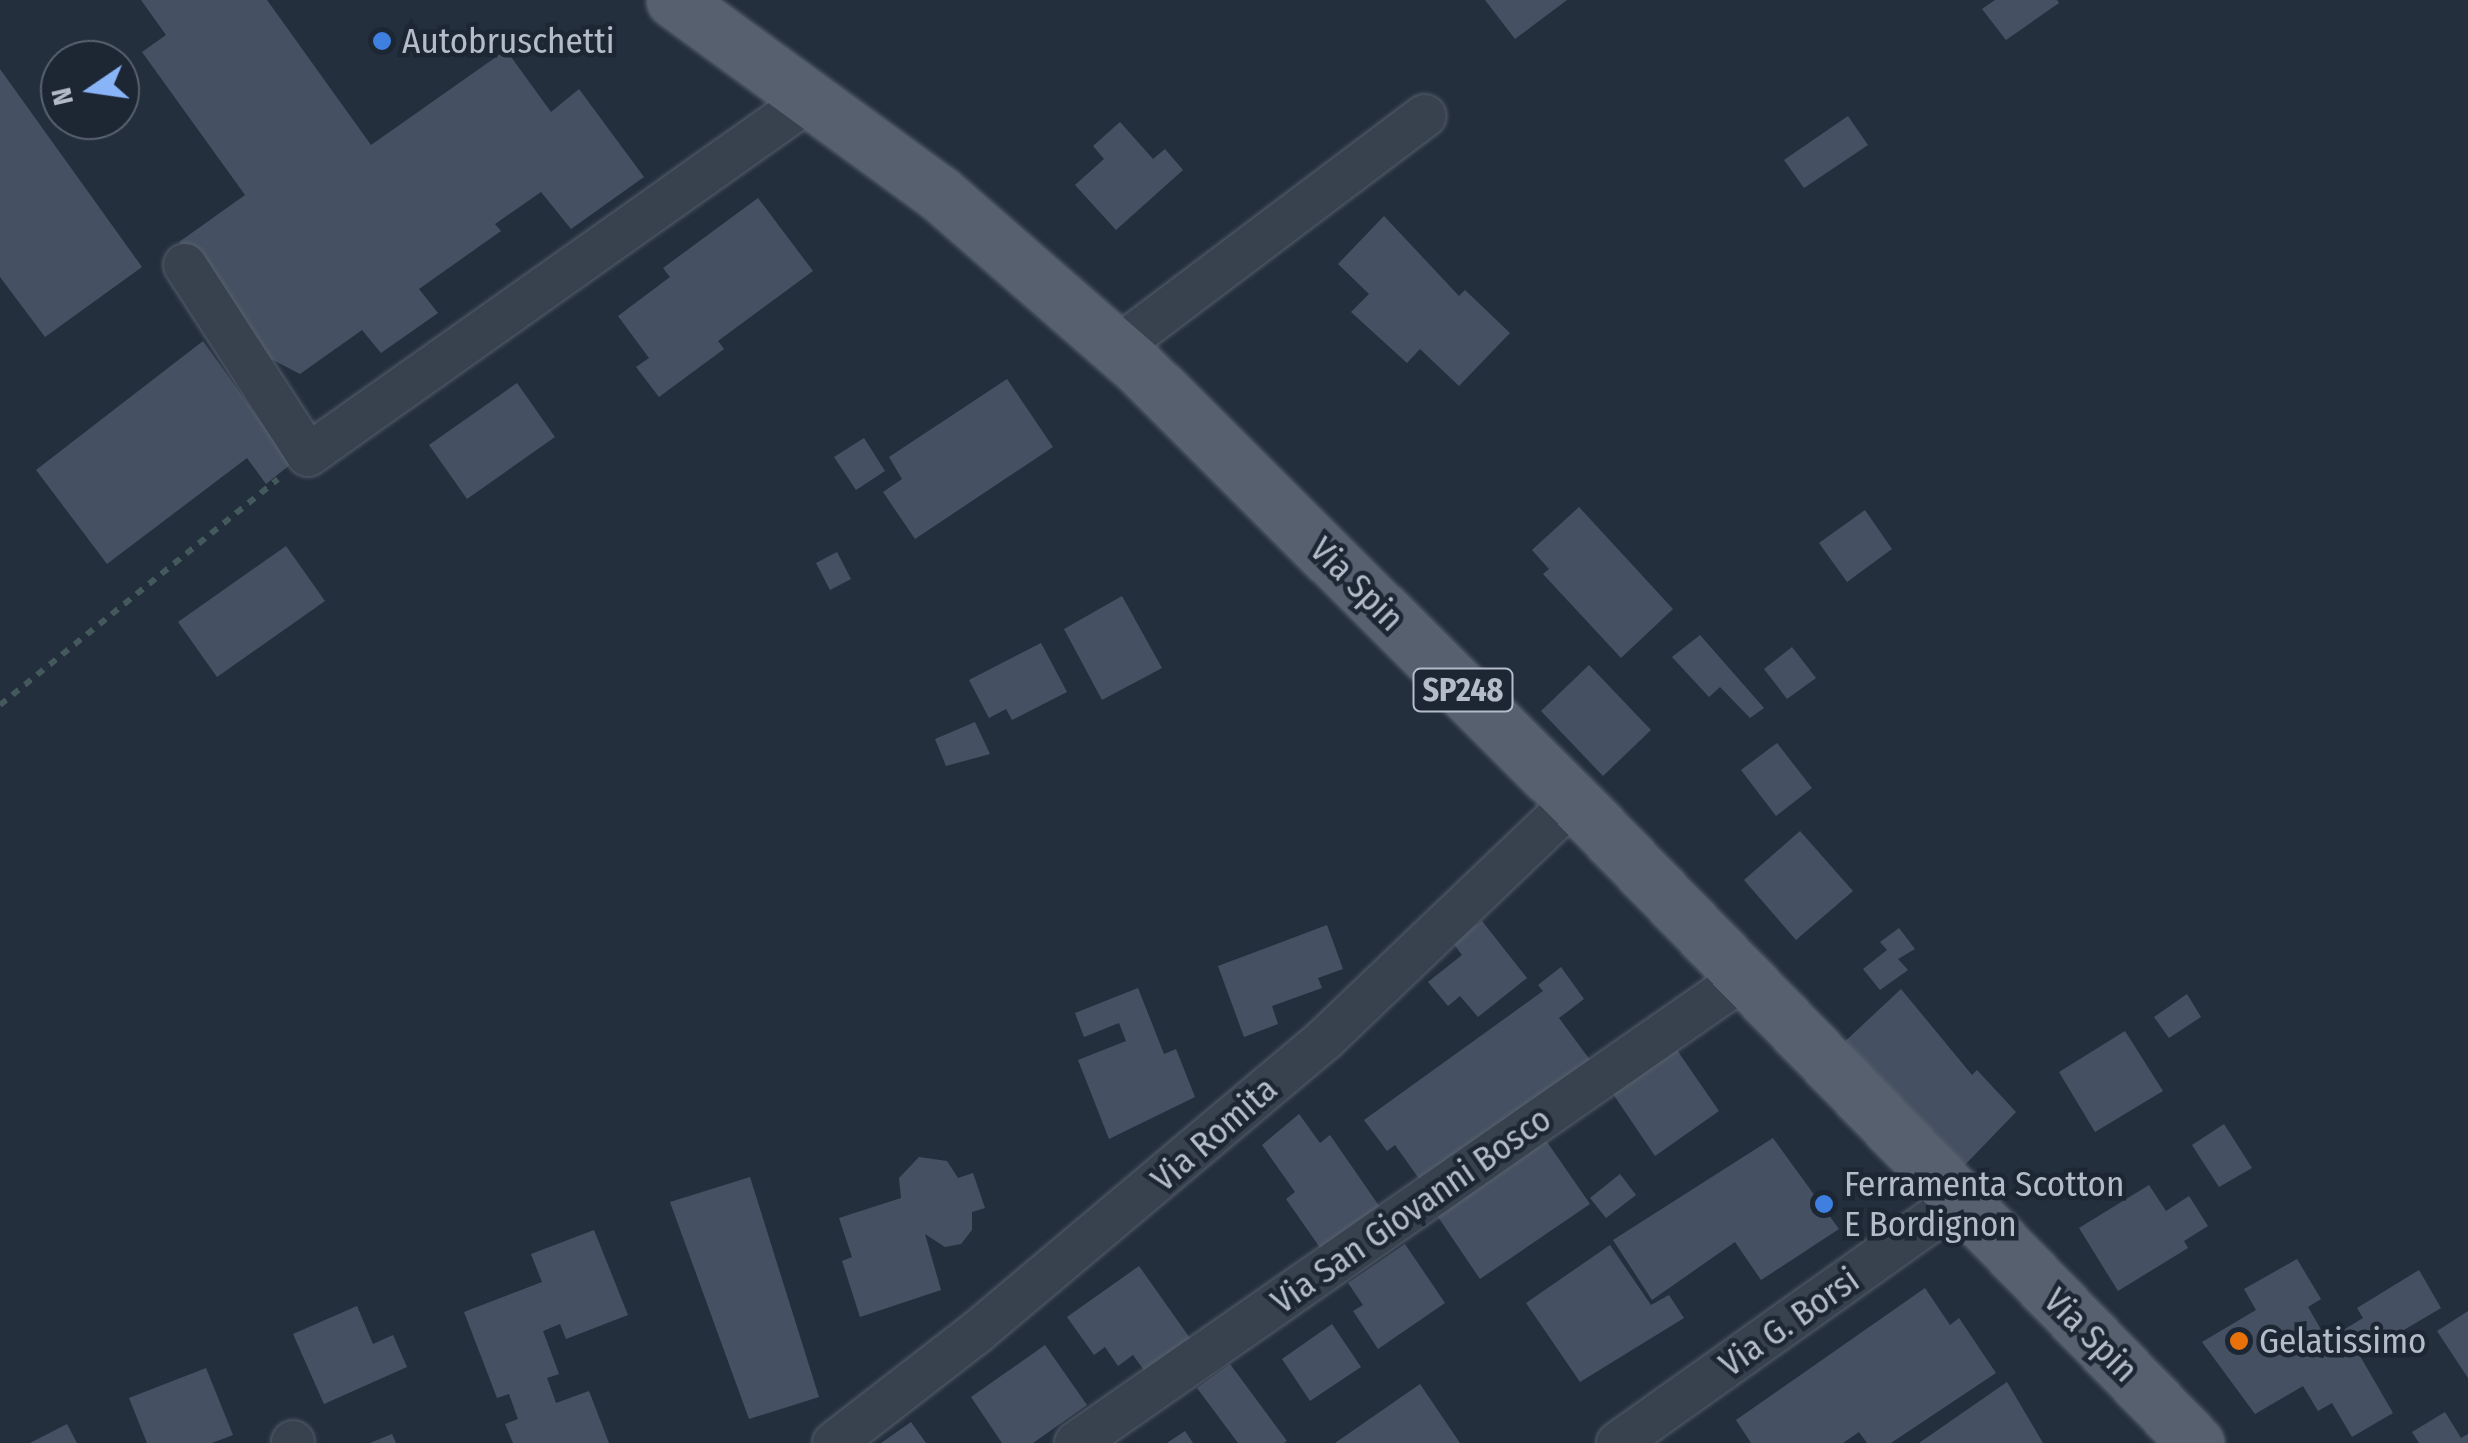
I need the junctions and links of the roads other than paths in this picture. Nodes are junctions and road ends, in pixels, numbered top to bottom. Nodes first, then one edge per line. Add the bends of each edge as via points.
1 (674, 0) edge
2 (812, 98) junction
3 (1425, 116) dead end
4 (185, 266) dead end
5 (1118, 347) junction
6 (1574, 801) junction
7 (1745, 977) junction
8 (1960, 1201) junction
9 (2192, 1442) edge
10 (834, 1443) edge
11 (1076, 1443) edge
12 (1618, 1443) edge

1 - 2 main road, Via Spin / SP248
2 - 4 street via 308,455
2 - 5 main road, Via Spin / SP248 via 1008,248
3 - 5 street
5 - 6 main road, Via Spin / SP248
6 - 7 main road, Via Spin / SP248
6 - 10 street, Via Romita via 1325,1039 976,1333
7 - 8 main road, Via Spin / SP248
7 - 11 street, Via San Giovanni Bosco
8 - 9 main road, Via Spin / SP248
8 - 12 street, Via G. Borsi

